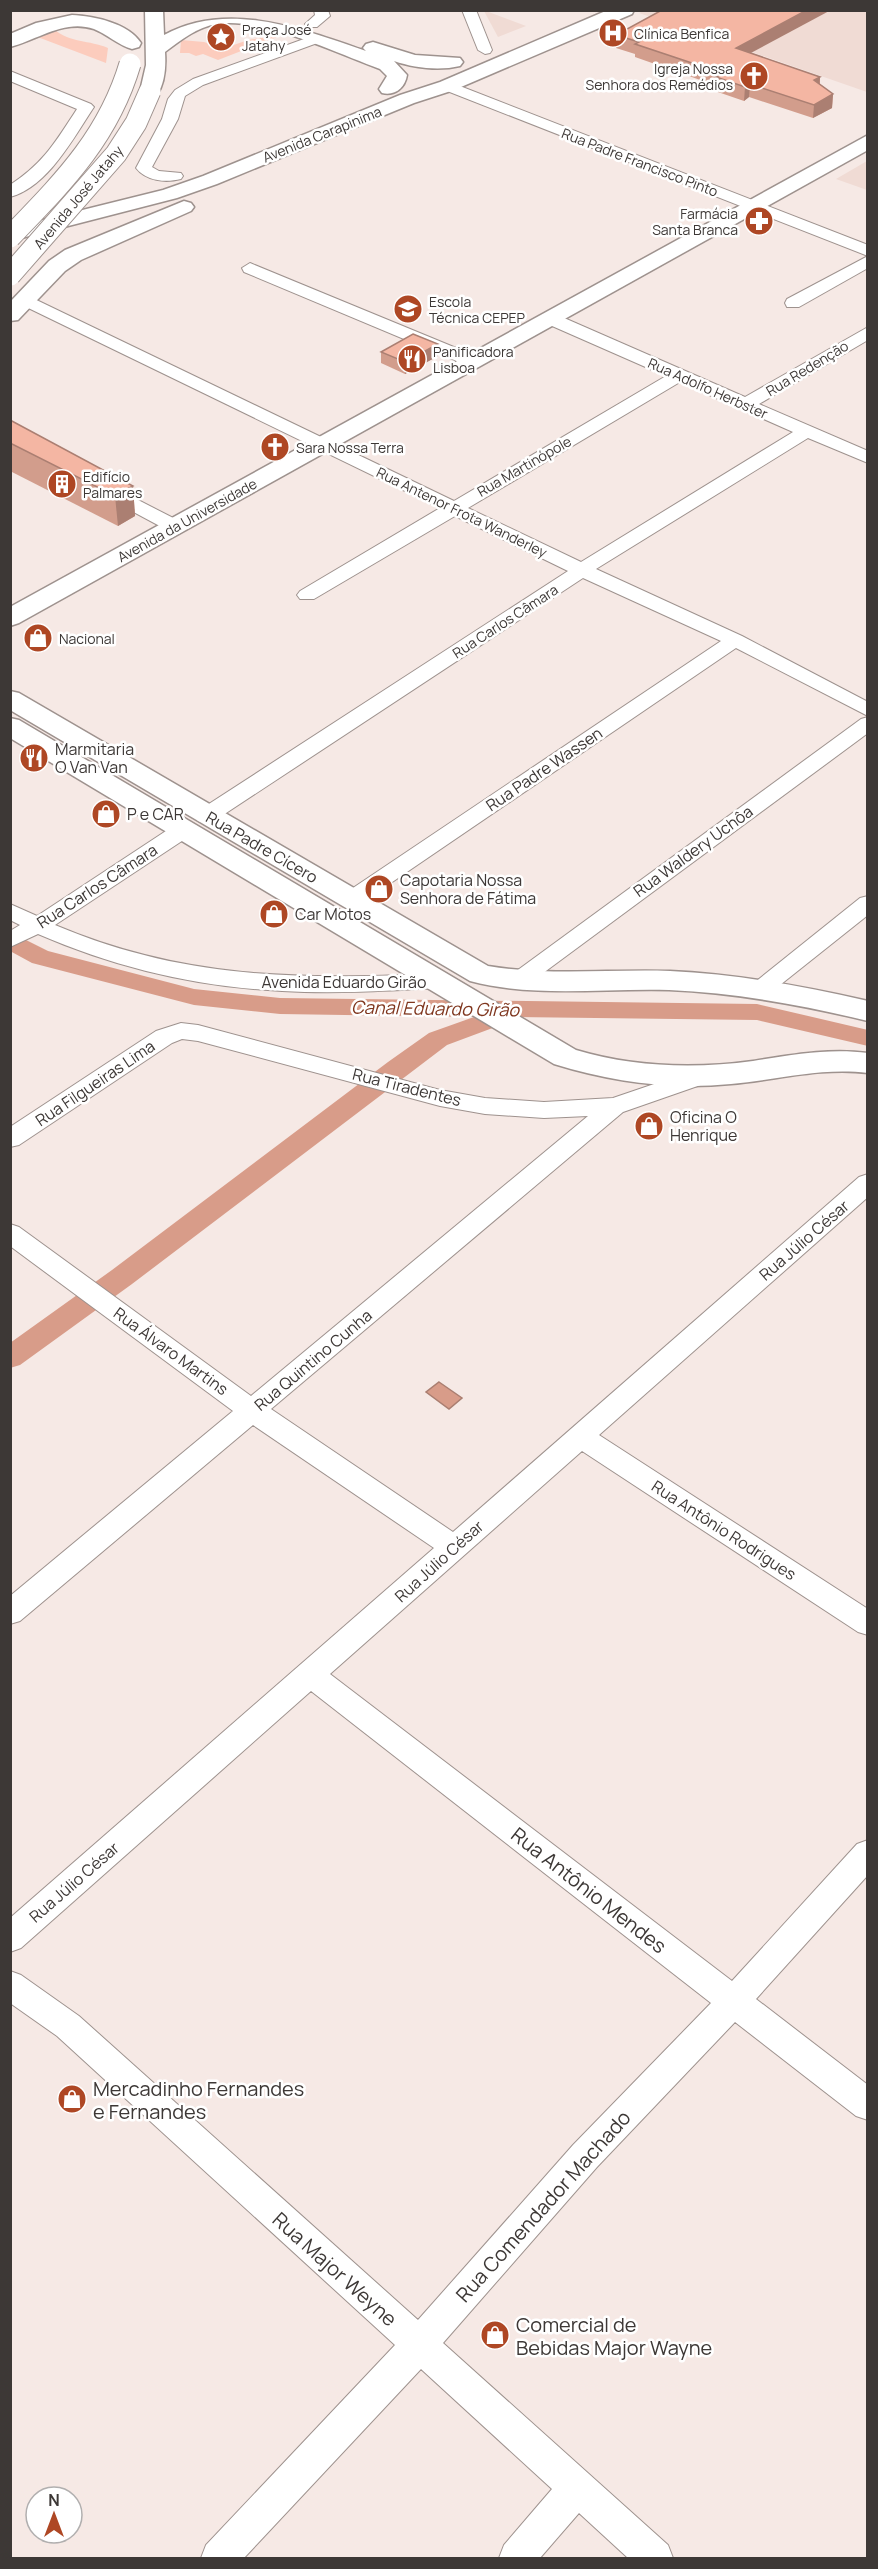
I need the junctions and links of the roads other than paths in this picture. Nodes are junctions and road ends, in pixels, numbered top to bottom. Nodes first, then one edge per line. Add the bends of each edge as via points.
1 (66, 10) edge
2 (154, 10) edge
3 (258, 10) edge
4 (469, 10) edge
5 (584, 10) edge
6 (625, 10) edge
7 (130, 21) dead end
8 (316, 24) edge
9 (10, 26) edge
10 (10, 41) edge
11 (132, 43) junction
12 (485, 50) junction
13 (157, 57) junction
14 (453, 62) junction
15 (10, 75) edge
16 (389, 88) junction
17 (441, 88) junction
18 (867, 141) edge
19 (175, 176) junction
20 (11, 192) edge
21 (753, 206) junction
22 (10, 218) edge
23 (10, 236) edge
24 (867, 251) edge
25 (867, 261) edge
26 (249, 268) dead end
27 (10, 275) edge
28 (793, 303) dead end
29 (17, 307) edge
30 (549, 318) junction
31 (863, 340) edge
32 (472, 361) junction
33 (680, 375) junction
34 (746, 404) junction
35 (806, 432) junction
36 (321, 444) junction
37 (867, 458) edge
38 (93, 483) edge
39 (452, 508) junction
40 (176, 527) junction
41 (582, 570) junction
42 (307, 595) dead end
43 (10, 618) edge
44 (735, 640) junction
45 (10, 699) edge
46 (867, 710) edge
47 (867, 723) edge
48 (10, 726) edge
49 (194, 823) junction
50 (352, 899) junction
51 (867, 903) edge
52 (10, 911) edge
53 (24, 932) edge
54 (519, 980) junction
55 (447, 988) junction
56 (762, 988) junction
57 (867, 1011) edge
58 (181, 1031) joint
59 (867, 1063) edge
60 (704, 1075) junction
61 (615, 1106) junction
62 (10, 1139) edge
63 (867, 1184) edge
64 (10, 1233) edge
65 (253, 1411) junction
66 (580, 1436) junction
67 (454, 1547) junction
68 (10, 1613) edge
69 (867, 1624) edge
70 (310, 1675) junction
71 (867, 1853) edge
72 (10, 1938) edge
73 (10, 1985) edge
74 (733, 2002) junction
75 (867, 2105) edge
76 (419, 2345) junction
77 (576, 2488) junction
78 (219, 2559) edge
79 (517, 2559) edge
80 (655, 2559) edge

1 - 9 main road
2 - 13 main road, Avenida José Jatahy
3 - 8 main road
4 - 12 street
5 - 12 main road, Avenida Carapinima
6 - 17 main road, Avenida Carapinima
7 - 11 main road, Avenida José Jatahy
8 - 13 main road via 221,18 184,27
8 - 14 main road via 399,58
8 - 16 main road via 387,65 397,75
8 - 19 street via 180,93 144,168 148,173
10 - 11 main road via 48,25 72,21 107,26
11 - 23 main road, Avenida José Jatahy, bridge via 125,87 104,130 74,169
12 - 14 main road, Avenida Carapinima
13 - 27 main road, Avenida José Jatahy, bridge via 144,106 116,154
14 - 16 main road, Avenida Carapinima
15 - 20 street via 86,107 38,174
16 - 19 main road, Avenida Carapinima
17 - 21 street, Rua Padre Francisco Pinto
17 - 23 main road, Avenida Carapinima via 170,194
17 - 29 main road via 430,98 72,255
18 - 21 main road, Avenida da Universidade
19 - 22 main road, Avenida Carapinima
21 - 24 street, Rua Padre Francisco Pinto
21 - 30 main road, Avenida da Universidade
25 - 28 street
26 - 32 street
29 - 36 street, Rua Antenor Frota Wanderley
30 - 32 main road, Avenida da Universidade
30 - 33 street, Rua Adolfo Herbster
31 - 34 street, Rua Redenção
32 - 36 main road, Avenida da Universidade
33 - 34 street, Rua Adolfo Herbster
33 - 39 street, Rua Martinópole
34 - 35 street, Rua Adolfo Herbster
35 - 37 street, Rua Adolfo Herbster
35 - 41 street, Rua Carlos Câmara
36 - 39 street, Rua Antenor Frota Wanderley
36 - 40 main road, Avenida da Universidade
38 - 40 street
39 - 41 street, Rua Antenor Frota Wanderley
39 - 42 street, Rua Martinópole
40 - 43 main road, Avenida da Universidade
41 - 44 street, Rua Antenor Frota Wanderley
41 - 49 street, Rua Carlos Câmara
44 - 46 street, Rua Antenor Frota Wanderley
44 - 50 street, Rua Padre Wassen
45 - 49 main road, Rua Padre Cícero
47 - 54 street, Rua Waldery Uchôa
48 - 49 main road, Rua Padre Cícero
49 - 50 main road, Rua Padre Cícero
49 - 53 street, Rua Carlos Câmara
49 - 55 main road, Rua Padre Cícero
50 - 54 main road, Rua Padre Cícero via 480,974
51 - 56 street
52 - 53 street, Avenida Eduardo Girão
53 - 55 street, Avenida Eduardo Girão via 137,963 250,981
54 - 56 main road via 642,980
55 - 60 main road, Rua Padre Cícero via 565,1057 591,1066 656,1075
56 - 57 main road
58 - 61 street, Rua Tiradentes via 440,1098 485,1106 544,1110
58 - 62 street, Rua Filgueiras Lima via 164,1037
59 - 60 main road via 824,1061
60 - 61 street, Rua Tiradentes
61 - 65 street, Rua Quintino Cunha
63 - 66 street, Rua Júlio César
64 - 65 street, Rua Álvaro Martins
65 - 67 street, Rua Álvaro Martins
65 - 68 street, Rua Quintino Cunha
66 - 67 street, Rua Júlio César
66 - 69 street, Rua Antônio Rodrigues
67 - 70 street, Rua Júlio César
70 - 72 street, Rua Júlio César
70 - 74 street, Rua Antônio Mendes
71 - 74 street, Rua Comendador Machado
73 - 76 street, Rua Major Weyne via 68,2026
74 - 75 street, Rua Antônio Mendes
74 - 76 street, Rua Comendador Machado via 585,2156
76 - 77 street, Rua Major Weyne
76 - 78 street, Rua Comendador Machado
77 - 79 street
77 - 80 street, Rua Major Weyne

